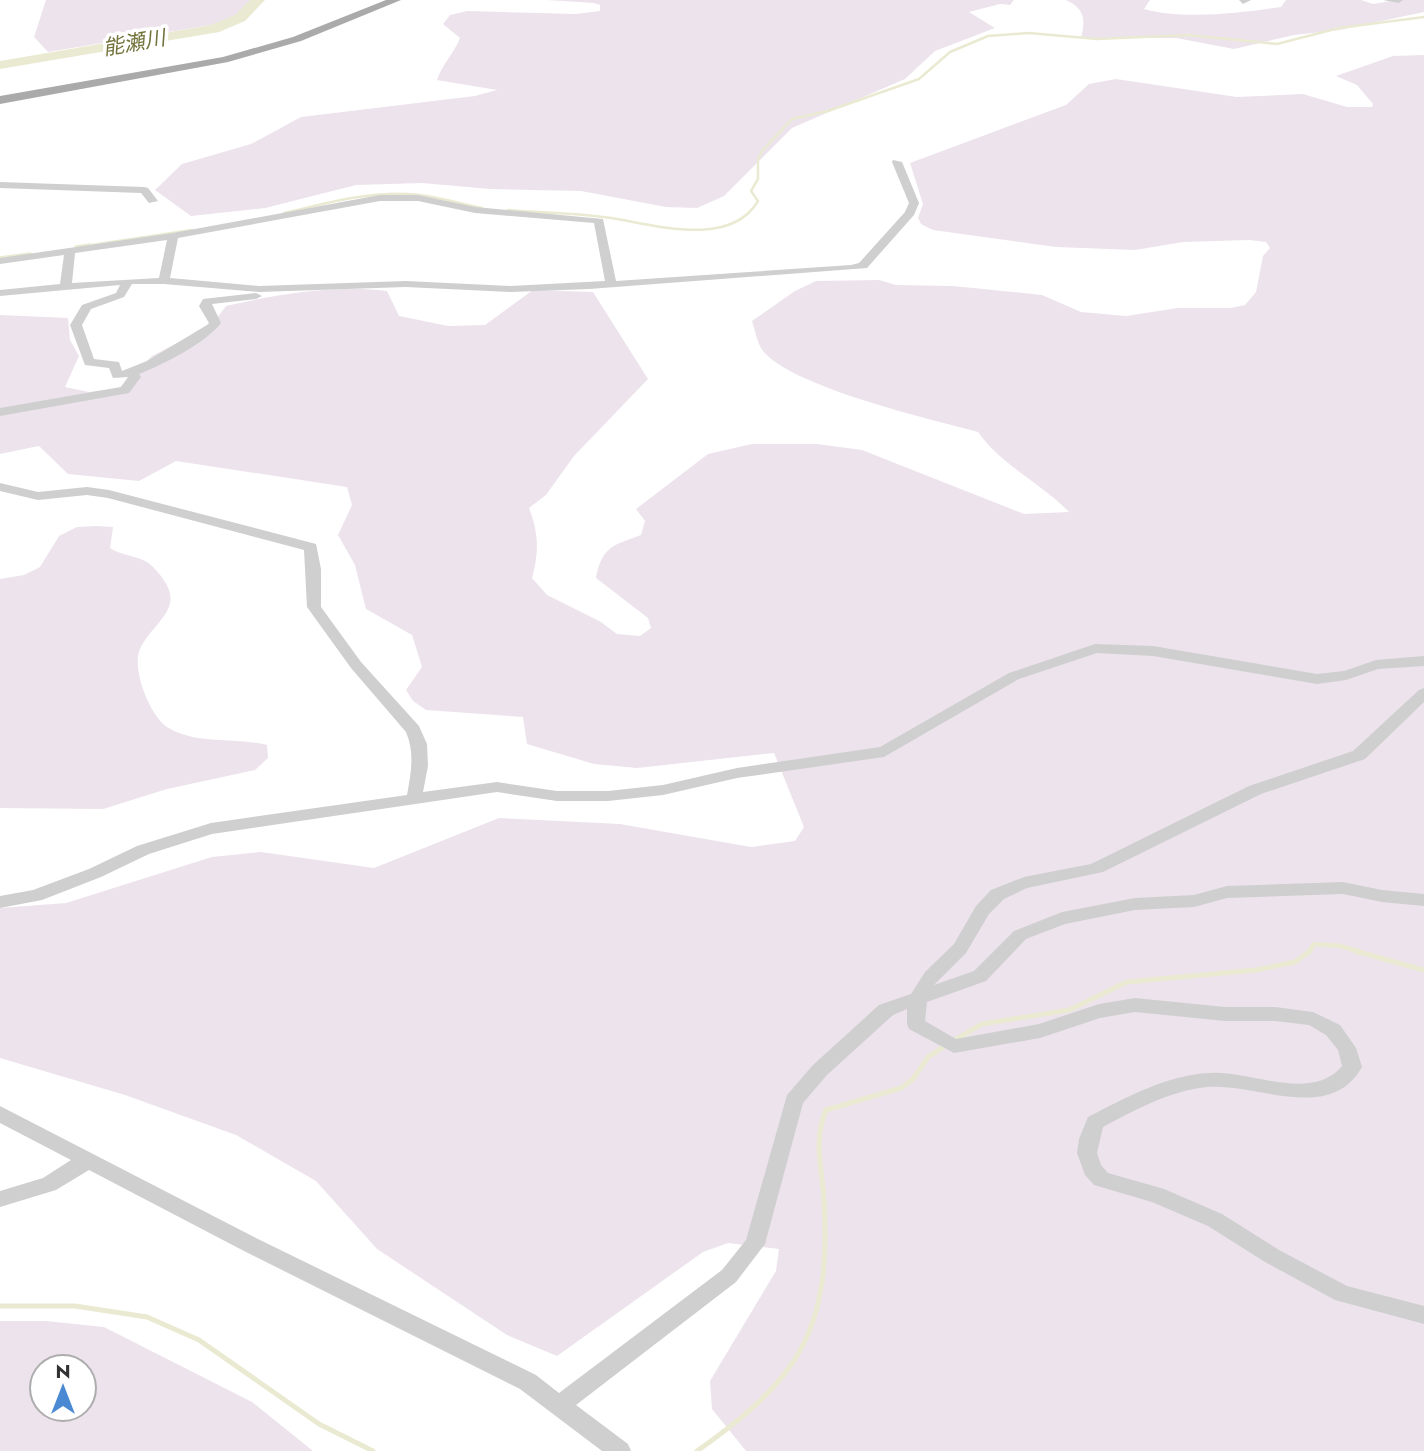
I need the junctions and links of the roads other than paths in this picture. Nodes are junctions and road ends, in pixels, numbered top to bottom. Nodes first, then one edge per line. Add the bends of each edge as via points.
1 (396, 0) edge
2 (1387, 0) edge
3 (1399, 0) edge
4 (0, 100) edge
5 (897, 162) dead end
6 (0, 185) edge
7 (153, 201) dead end
8 (173, 236) junction
9 (70, 251) junction
10 (0, 261) edge
11 (128, 281) junction
12 (163, 281) junction
13 (611, 284) junction
14 (66, 285) junction
15 (286, 289) junction
16 (0, 293) edge
17 (131, 373) junction
18 (0, 412) edge
19 (0, 487) edge
20 (1424, 661) edge
21 (1424, 694) edge
22 (414, 799) junction
23 (1424, 900) edge
24 (0, 902) edge
25 (915, 1000) junction
26 (0, 1114) edge
27 (88, 1160) junction
28 (0, 1199) edge
29 (1424, 1315) edge
30 (560, 1405) junction
31 (620, 1451) edge

1 - 4 main road via 297,39 224,60
2 - 3 street
5 - 13 street via 914,203 902,224 863,266
6 - 7 street via 144,190
8 - 9 street
8 - 12 street
8 - 13 street via 364,199 418,198 475,210 599,221
9 - 10 street
9 - 14 street
11 - 12 street
11 - 14 street
11 - 17 street via 120,295 86,307 76,325 89,362 115,365 117,375
12 - 15 street
13 - 15 street
14 - 16 street
15 - 17 street via 207,301 205,306 215,323 211,328
17 - 18 street via 135,377 125,390
19 - 22 street via 38,496 88,491 109,494 311,547 314,607 356,665 413,730 419,744
20 - 22 street via 1376,665 1317,679 1153,651 1095,649 1014,676 884,752 608,796 557,796 497,787
21 - 25 street via 1359,755 1255,790 1097,868 1017,886 988,902 958,952 935,971
22 - 24 street via 211,829 143,850 36,896
23 - 25 street via 1343,888 1227,891 1195,901 1135,904 1062,918 1020,935 980,976
25 - 29 street via 916,1024 954,1046 1040,1031 1099,1010 1135,1005 1275,1014 1313,1020 1333,1030 1347,1048 1352,1067 1346,1080 1330,1088 1292,1090 1209,1079 1174,1088 1095,1122 1087,1153 1092,1169 1101,1179 1157,1195 1214,1220 1342,1294
25 - 30 street via 886,1010 794,1100 754,1244 729,1276
26 - 27 street
27 - 28 street via 49,1184
27 - 30 street via 528,1382
30 - 31 street

